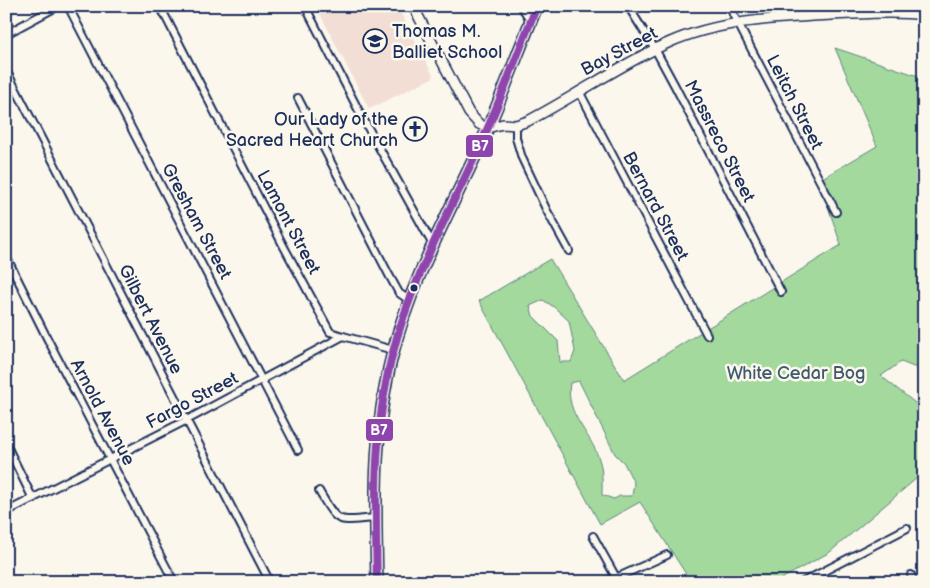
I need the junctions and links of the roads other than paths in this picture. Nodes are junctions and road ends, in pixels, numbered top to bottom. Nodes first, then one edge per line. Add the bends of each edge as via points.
1 (58, 6) edge
2 (68, 6) edge
3 (160, 6) edge
4 (305, 6) edge
5 (413, 6) edge
6 (521, 6) edge
7 (537, 6) edge
8 (628, 6) edge
9 (729, 6) edge
10 (814, 6) edge
11 (924, 15) edge
12 (815, 16) junction
13 (531, 21) junction
14 (737, 23) junction
15 (6, 34) edge
16 (655, 49) junction
17 (6, 70) edge
18 (579, 91) junction
19 (298, 98) dead end
20 (516, 125) junction
21 (487, 128) junction
22 (836, 212) dead end
23 (433, 245) junction
24 (569, 251) dead end
25 (6, 256) edge
26 (781, 292) dead end
27 (410, 300) junction
28 (707, 334) dead end
29 (343, 336) junction
30 (394, 350) junction
31 (262, 380) junction
32 (186, 421) junction
33 (6, 444) edge
34 (298, 450) dead end
35 (110, 460) junction
36 (319, 491) dead end
37 (34, 499) junction
38 (6, 512) edge
39 (375, 518) junction
40 (907, 528) dead end
41 (593, 536) dead end
42 (666, 555) dead end
43 (911, 575) dead end
44 (818, 579) edge
45 (617, 580) edge
46 (174, 582) edge
47 (270, 582) edge
48 (377, 582) edge
49 (604, 582) edge
50 (803, 582) edge
51 (914, 582) edge

1 - 15 street
2 - 31 street, Gresham Street
3 - 29 street, Lamont Street via 330,332
4 - 23 street
5 - 21 main road via 469,113
6 - 13 street
7 - 13 main road
8 - 16 street, Massreco Street
9 - 14 street, Leitch Street
10 - 12 street
11 - 12 main road, Bay Street
12 - 14 main road, Bay Street
13 - 21 main road
14 - 16 main road, Bay Street via 692,34
14 - 22 street, Leitch Street
16 - 18 main road, Bay Street
16 - 26 street, Massreco Street
17 - 32 street, Gilbert Avenue
18 - 20 main road, Bay Street via 540,115
18 - 28 street, Bernard Street
19 - 27 street via 389,275 399,293
20 - 21 main road, Bay Street
20 - 24 street via 522,158
21 - 23 main road
23 - 27 main road
25 - 35 street, Arnold Avenue
27 - 30 main road
29 - 30 street
29 - 31 street, Fargo Street
30 - 39 main road via 379,439
31 - 32 street, Fargo Street
31 - 34 street, Gresham Street
32 - 35 street, Fargo Street
32 - 47 street, Gilbert Avenue
33 - 37 street
35 - 37 street, Fargo Street
35 - 46 street, Arnold Avenue
36 - 39 street via 332,514 342,520
37 - 38 street, Fargo Street
39 - 48 main road
40 - 44 street
41 - 45 street
42 - 45 street
43 - 51 street
44 - 50 street
45 - 49 street

